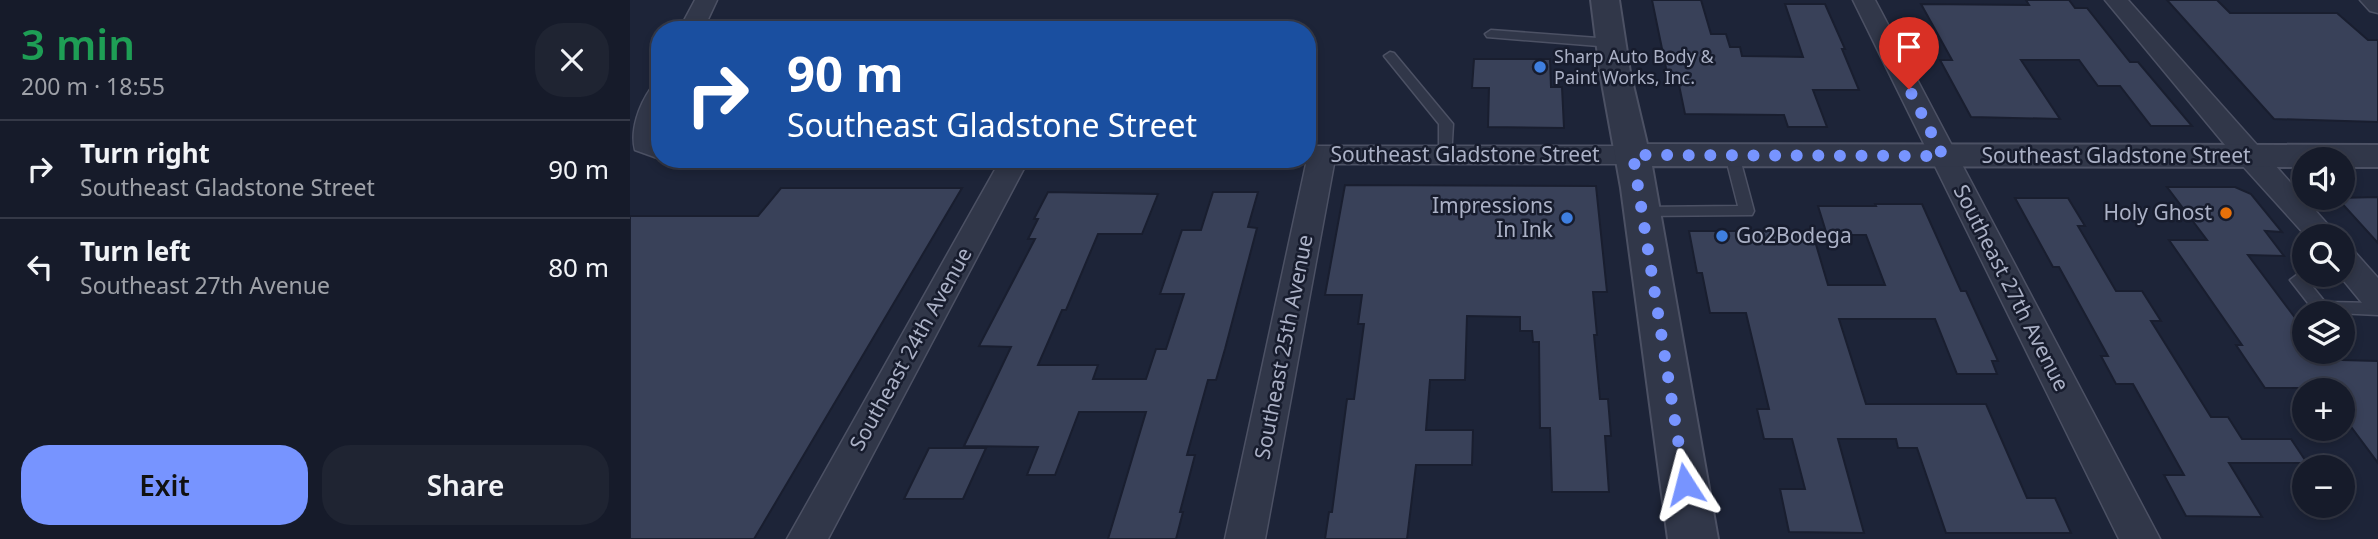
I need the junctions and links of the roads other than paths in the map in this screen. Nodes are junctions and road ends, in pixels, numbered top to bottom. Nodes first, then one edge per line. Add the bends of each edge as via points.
1 (706, 0) edge
2 (1605, 0) edge
3 (1864, 0) edge
4 (2116, 0) edge
5 (2371, 0) edge
6 (2378, 6) edge
7 (696, 21) edge
8 (1491, 34) dead end
9 (1611, 43) junction
10 (1390, 56) dead end
11 (651, 110) edge
12 (645, 147) edge
13 (1316, 155) edge
14 (1446, 155) junction
15 (1633, 155) junction
16 (1732, 155) junction
17 (1943, 156) junction
18 (2378, 156) edge
19 (2250, 157) junction
20 (1010, 168) edge
21 (1313, 168) edge
22 (1643, 212) junction
23 (2312, 224) edge
24 (2355, 274) edge
25 (2304, 287) edge
26 (2378, 300) edge
27 (2378, 309) edge
28 (807, 539) edge
29 (1245, 539) edge
30 (1693, 539) edge
31 (2140, 539) edge

1 - 7 street
2 - 9 street
3 - 17 street, Southeast 27th Avenue
4 - 19 street
5 - 6 street
8 - 9 lane
9 - 15 street
10 - 14 lane via 1446,124
11 - 12 street via 642,128
13 - 14 street, Southeast Gladstone Street
14 - 15 street, Southeast Gladstone Street
15 - 16 street, Southeast Gladstone Street
15 - 22 street
16 - 17 street, Southeast Gladstone Street
16 - 22 lane via 1747,211
17 - 19 street, Southeast Gladstone Street
17 - 31 street, Southeast 27th Avenue
18 - 19 street, Southeast Gladstone Street
19 - 23 street
20 - 28 street, Southeast 24th Avenue
21 - 29 street, Southeast 25th Avenue
22 - 30 street
24 - 26 street
25 - 27 lane via 2321,308

